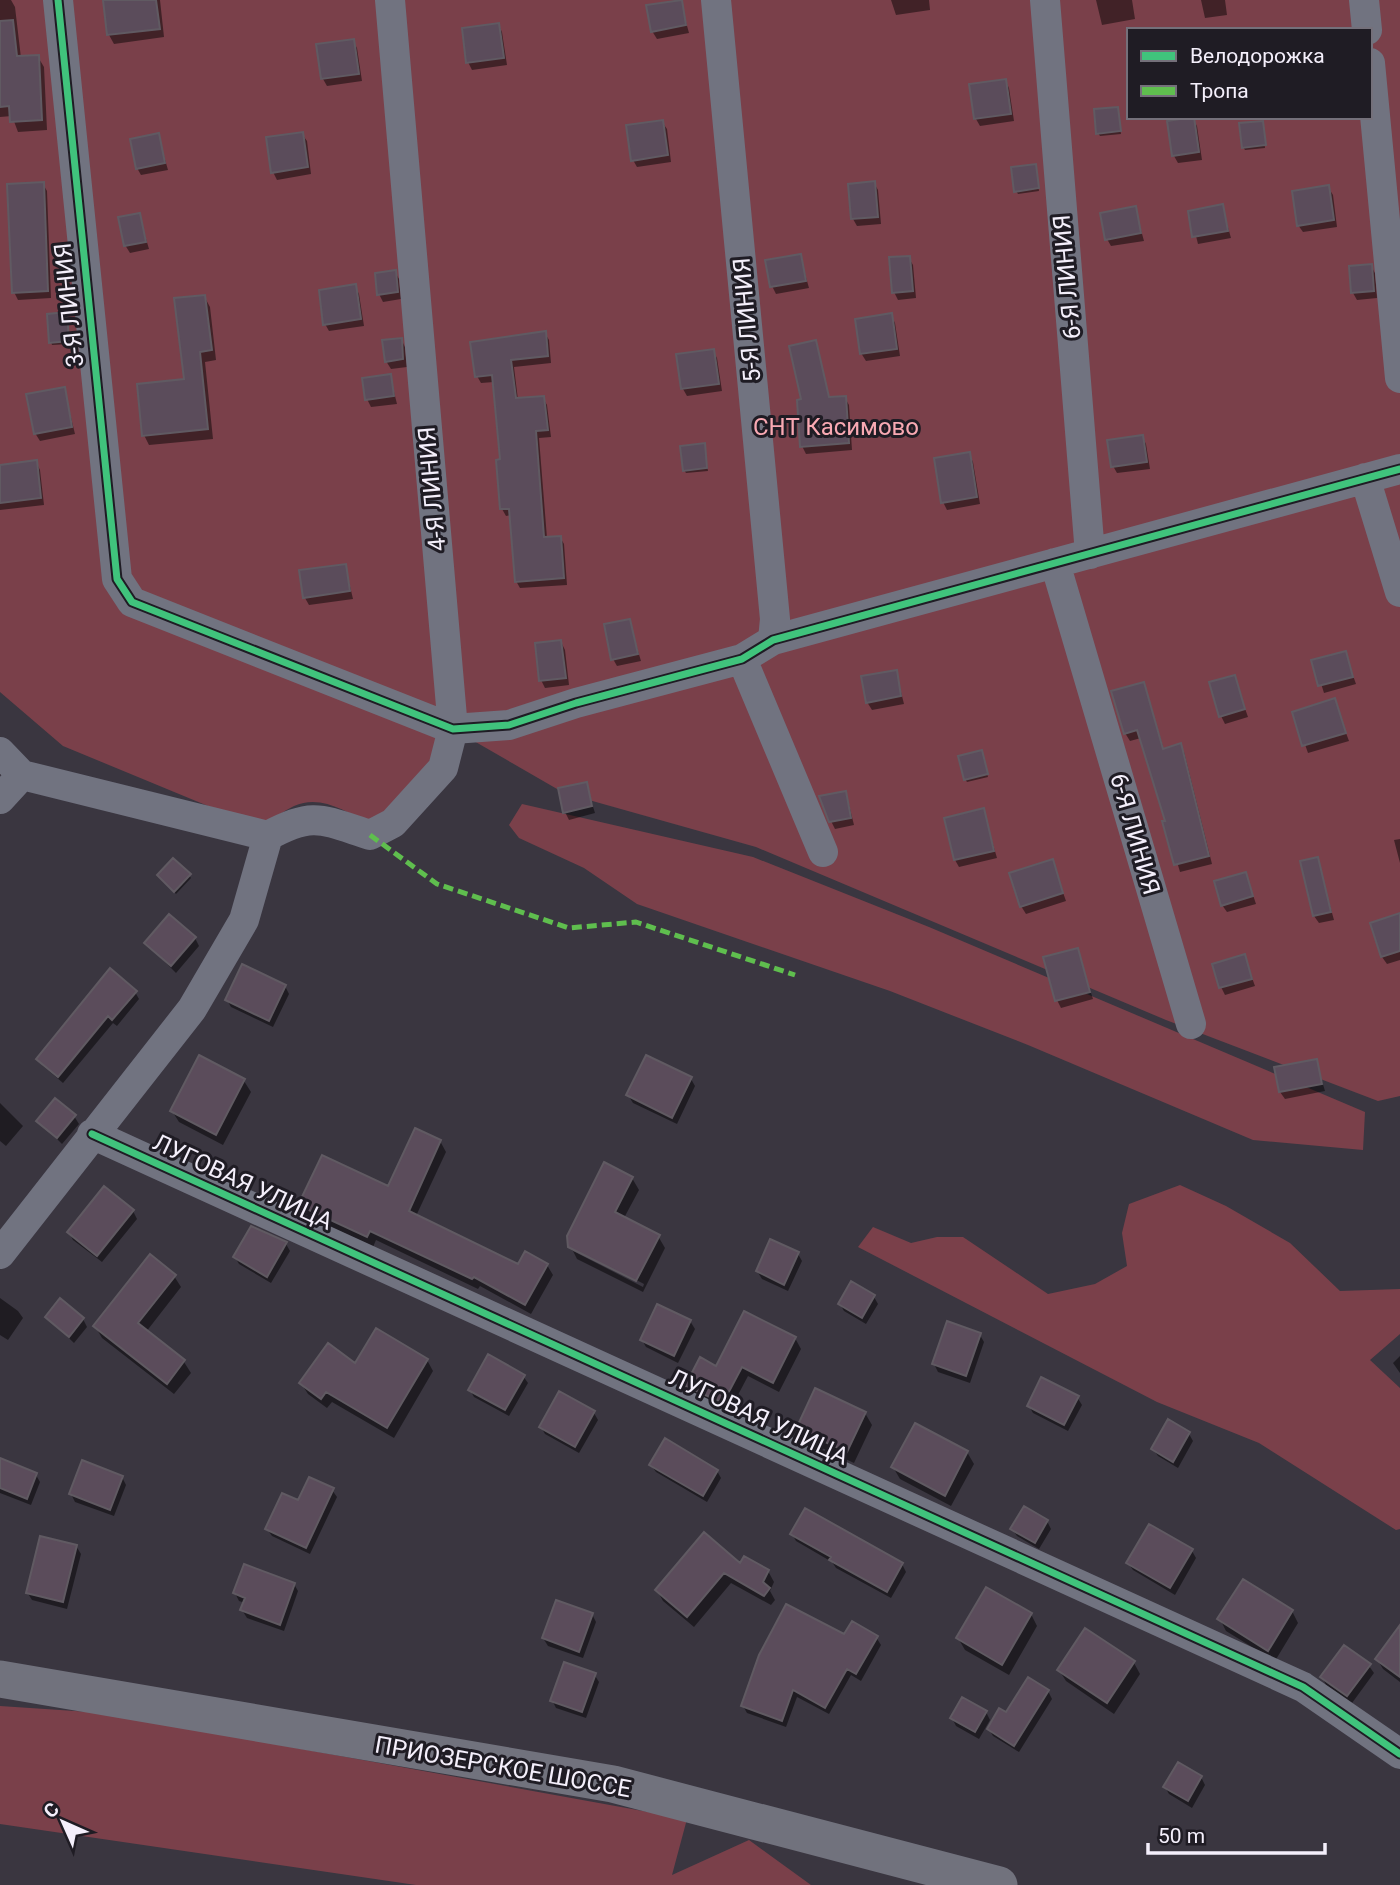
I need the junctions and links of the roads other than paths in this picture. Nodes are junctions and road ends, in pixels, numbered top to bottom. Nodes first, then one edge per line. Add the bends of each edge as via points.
1 (58, 0) edge
2 (390, 0) edge
3 (716, 0) edge
4 (1045, 0) edge
5 (1364, 0) edge
6 (1367, 28) edge
7 (1372, 84) edge
8 (1400, 378) edge
9 (1400, 469) edge
10 (1365, 478) junction
11 (1090, 554) junction
12 (1055, 563) junction
13 (1400, 592) edge
14 (773, 640) junction
15 (742, 659) junction
16 (453, 729) junction
17 (0, 752) edge
18 (22, 775) junction
19 (0, 799) edge
20 (268, 836) junction
21 (823, 852) dead end
22 (1191, 1024) dead end
23 (92, 1134) junction
24 (0, 1254) edge
25 (0, 1679) edge
26 (1400, 1754) edge
27 (999, 1885) edge

1 - 16 street, 3-Я ЛИНИЯ via 117,579 132,603
2 - 16 street, 4-Я ЛИНИЯ
3 - 14 street, 5-Я ЛИНИЯ via 775,619
4 - 11 street, 6-Я ЛИНИЯ
5 - 6 street
7 - 8 street
9 - 10 street
10 - 11 street
10 - 13 street
11 - 12 street
12 - 14 street
12 - 22 street, 6-Я ЛИНИЯ
14 - 15 street
15 - 16 street via 509,724
15 - 21 street
16 - 20 street, 4-Я ЛИНИЯ via 443,768 393,823 370,835 320,819 296,821
17 - 18 street
18 - 19 street
18 - 20 street
20 - 23 street via 244,919 192,1009
23 - 24 street
23 - 26 street, ЛУГОВАЯ УЛИЦА via 1303,1687
25 - 27 main road, ПРИОЗЕРСКОЕ ШОССЕ via 613,1784

